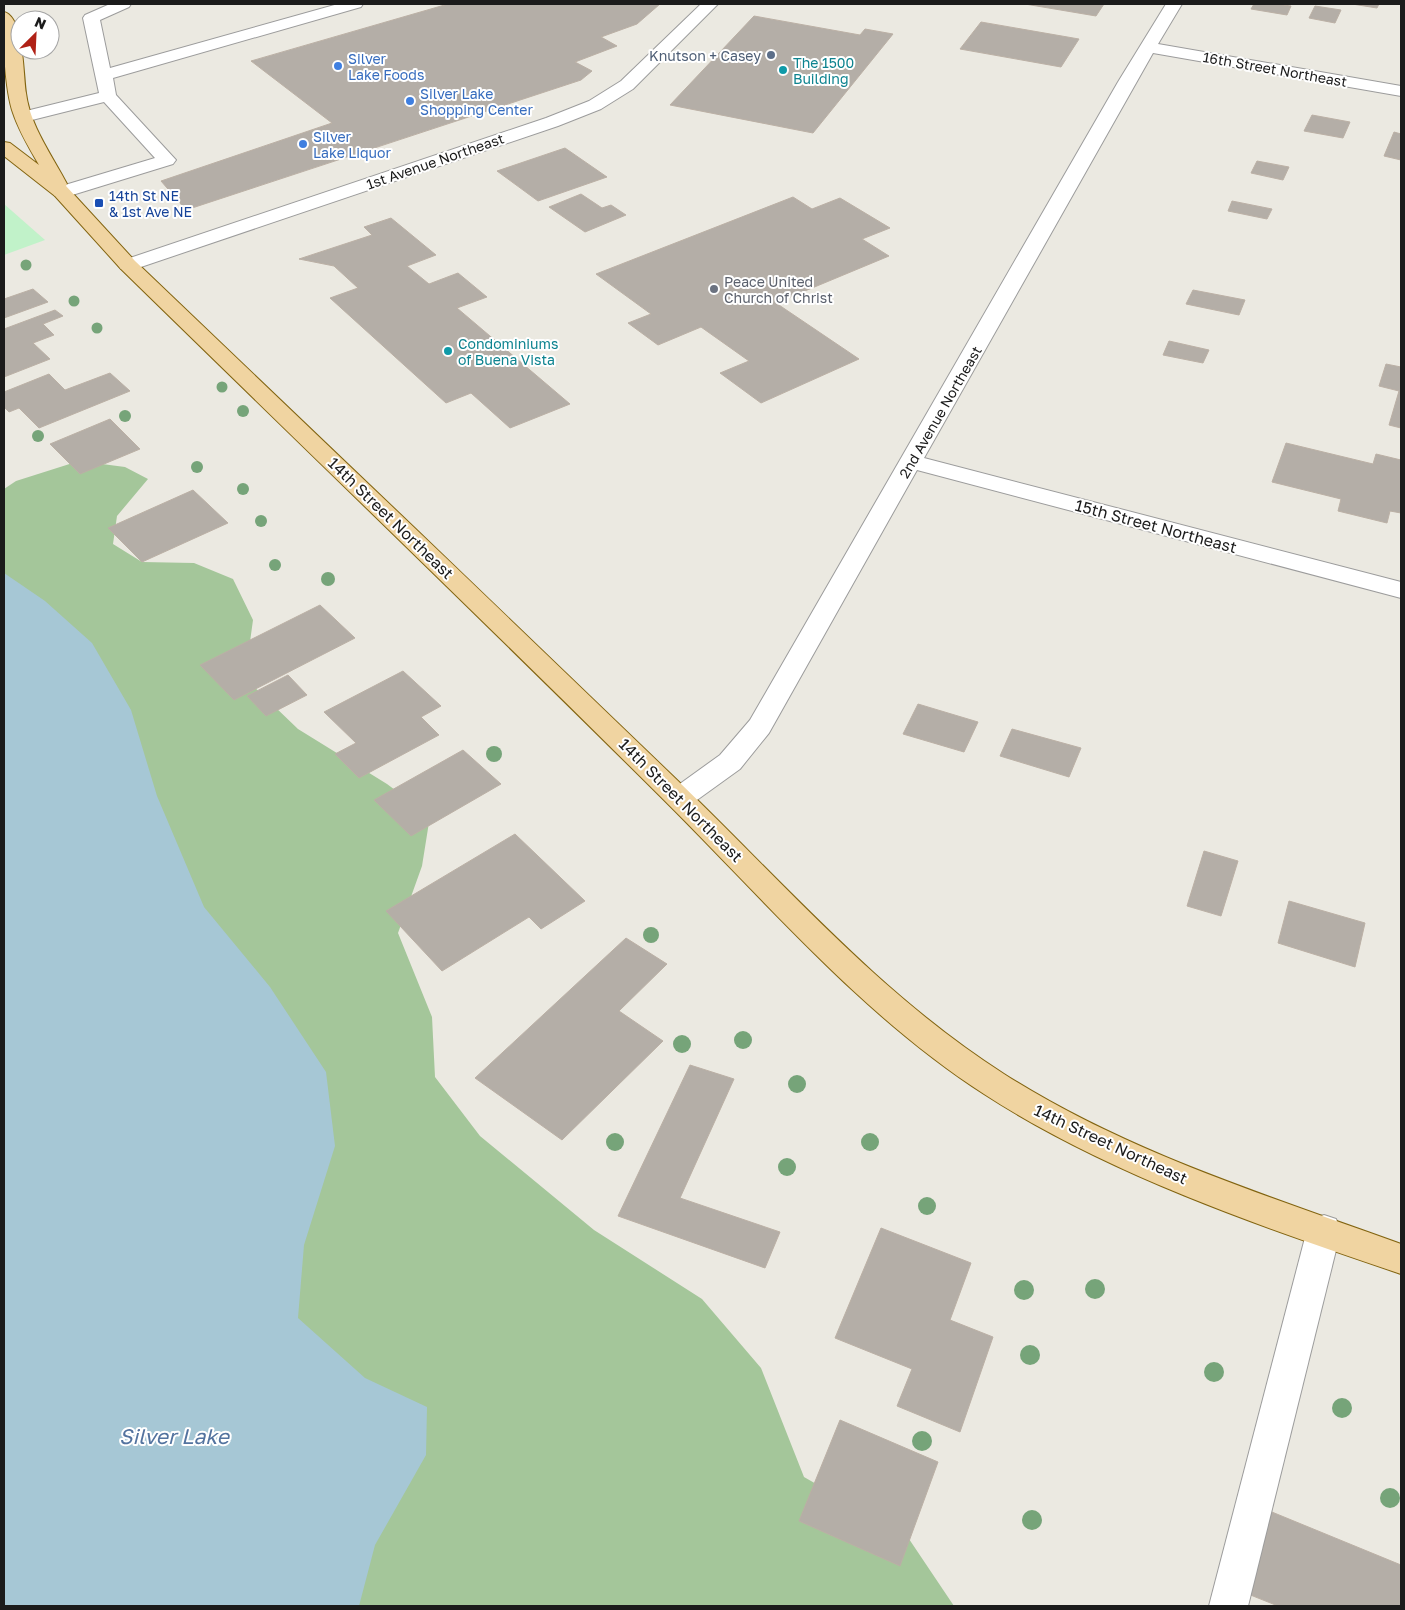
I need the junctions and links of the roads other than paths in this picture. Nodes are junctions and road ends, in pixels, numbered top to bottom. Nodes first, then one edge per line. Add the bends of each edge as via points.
1 (123, 4) edge
2 (355, 4) edge
3 (710, 4) edge
4 (1174, 4) edge
5 (4, 17) edge
6 (1148, 47) junction
7 (104, 76) junction
8 (1401, 91) edge
9 (108, 96) junction
10 (24, 117) junction
11 (4, 147) edge
12 (62, 192) junction
13 (128, 264) junction
14 (911, 462) junction
15 (1401, 590) edge
16 (680, 798) junction
17 (1324, 1230) junction
18 (1401, 1259) edge
19 (1228, 1606) edge

1 - 7 street via 91,18
2 - 7 street
3 - 13 street, 1st Avenue Northeast via 626,85 595,105
4 - 6 street, 2nd Avenue Northeast
5 - 10 main road, 14th Street Northeast via 16,57 19,104
6 - 8 street, 16th Street Northeast
6 - 14 street, 2nd Avenue Northeast
7 - 9 street
9 - 10 street
9 - 12 street via 167,160
10 - 12 main road, 14th Street Northeast
11 - 12 main road, 14th Street Northeast
12 - 13 main road, 14th Street Northeast
13 - 16 main road, 14th Street Northeast
14 - 15 street, 15th Street Northeast
14 - 16 street, 2nd Avenue Northeast via 760,726 730,762
16 - 17 main road, 14th Street Northeast via 859,978 902,1017 989,1081 1039,1112 1099,1142 1181,1177
17 - 18 main road, 14th Street Northeast
17 - 19 street

